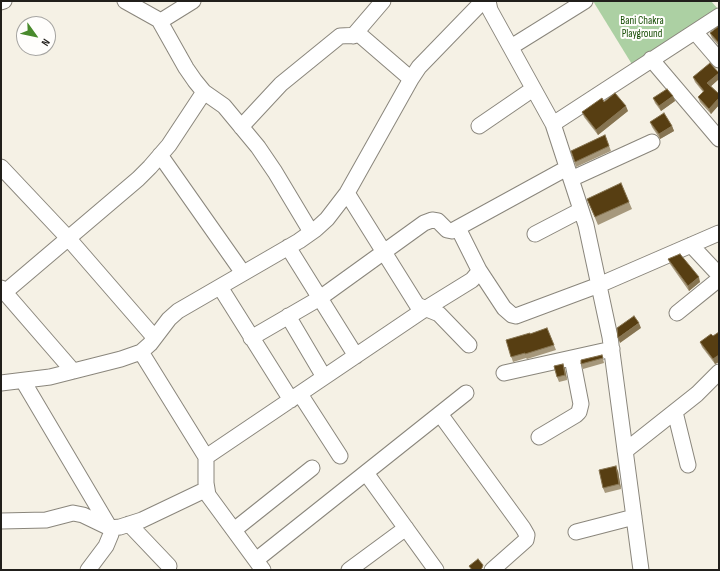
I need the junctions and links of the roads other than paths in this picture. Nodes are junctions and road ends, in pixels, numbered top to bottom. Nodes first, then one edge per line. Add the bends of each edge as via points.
1 (4, 1) edge
2 (125, 1) edge
3 (192, 1) edge
4 (383, 1) edge
5 (483, 1) edge
6 (488, 1) edge
7 (584, 1) edge
8 (1, 2) edge
9 (719, 16) edge
10 (159, 20) junction
11 (695, 32) junction
12 (354, 36) junction
13 (510, 47) junction
14 (652, 59) junction
15 (719, 60) edge
16 (411, 80) junction
17 (533, 88) junction
18 (204, 92) junction
19 (553, 124) junction
20 (479, 126) dead end
21 (241, 127) junction
22 (719, 139) edge
23 (652, 142) dead end
24 (160, 156) junction
25 (1, 167) edge
26 (569, 174) junction
27 (347, 192) junction
28 (581, 210) junction
29 (458, 228) junction
30 (311, 232) junction
31 (719, 233) edge
32 (535, 234) dead end
33 (68, 238) junction
34 (691, 245) junction
35 (288, 247) junction
36 (384, 253) junction
37 (478, 270) junction
38 (244, 273) junction
39 (719, 275) edge
40 (719, 279) edge
41 (599, 285) junction
42 (220, 287) junction
43 (3, 290) edge
44 (320, 298) junction
45 (425, 309) junction
46 (677, 313) dead end
47 (288, 316) junction
48 (154, 338) junction
49 (251, 338) junction
50 (469, 345) dead end
51 (612, 349) junction
52 (141, 352) junction
53 (356, 356) junction
54 (572, 358) junction
55 (73, 371) junction
56 (719, 372) edge
57 (504, 373) dead end
58 (324, 377) junction
59 (23, 381) junction
60 (1, 383) edge
61 (466, 393) dead end
62 (295, 397) junction
63 (675, 412) junction
64 (440, 414) junction
65 (539, 437) dead end
66 (625, 451) junction
67 (340, 456) dead end
68 (206, 457) junction
69 (688, 465) dead end
70 (312, 468) dead end
71 (366, 473) junction
72 (207, 489) junction
73 (634, 517) junction
74 (1, 521) edge
75 (129, 524) junction
76 (110, 528) junction
77 (406, 528) junction
78 (234, 530) junction
79 (576, 532) dead end
80 (260, 565) edge
81 (169, 566) dead end
82 (638, 569) edge
83 (88, 570) edge
84 (349, 570) edge
85 (436, 570) edge
86 (492, 570) edge

1 - 8 street
2 - 10 street
3 - 10 street
4 - 12 street
5 - 16 street via 430,55
6 - 13 street via 490,10
7 - 13 street
9 - 11 street
10 - 18 street via 186,68
11 - 14 street
11 - 15 street
12 - 16 street via 360,35 366,39
12 - 21 street via 340,36 335,39 281,84
13 - 17 street
14 - 19 street
14 - 22 street
16 - 27 street
17 - 19 street
17 - 20 street
18 - 21 street via 224,106
18 - 24 street
19 - 26 street
21 - 30 street via 266,159
23 - 26 street
24 - 33 street via 138,179
24 - 38 street
25 - 33 street
26 - 28 street
26 - 29 street
27 - 30 street via 328,219
27 - 36 street
28 - 32 street
28 - 41 street
29 - 36 street via 447,230 442,224 432,220 424,223
29 - 37 street
30 - 35 street
31 - 34 street
33 - 43 street
33 - 48 street
34 - 39 street
34 - 41 street
35 - 38 street
35 - 44 street
36 - 44 street
36 - 45 street via 411,297 417,305
37 - 41 street via 512,316
37 - 45 street via 472,280
38 - 42 street
40 - 46 street
41 - 51 street
42 - 48 street via 178,311
42 - 49 street
43 - 55 street
44 - 47 street
44 - 53 street
45 - 50 street via 439,314
45 - 53 street
47 - 49 street
47 - 58 street
48 - 52 street
49 - 62 street
51 - 54 street
51 - 66 street
52 - 55 street
52 - 68 street
53 - 58 street
54 - 57 street
54 - 65 street via 581,404 579,412
55 - 59 street
56 - 63 street
58 - 62 street
59 - 60 street
59 - 76 street
61 - 64 street
62 - 67 street
62 - 68 street
63 - 66 street
63 - 69 street
64 - 71 street
64 - 86 street via 527,535 526,540
66 - 73 street
68 - 72 street
70 - 78 street
71 - 77 street
71 - 80 street
72 - 75 street
72 - 78 street
73 - 79 street
73 - 82 street
74 - 76 street via 46,520 73,513
75 - 76 street
75 - 81 street
76 - 83 street via 111,534 106,546
77 - 84 street
77 - 85 street
78 - 80 street

